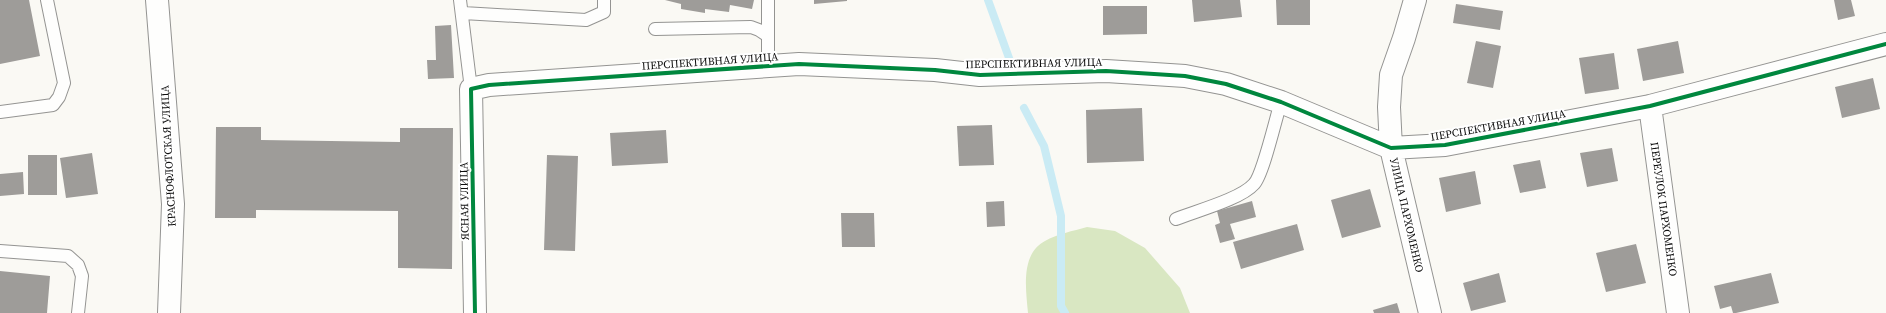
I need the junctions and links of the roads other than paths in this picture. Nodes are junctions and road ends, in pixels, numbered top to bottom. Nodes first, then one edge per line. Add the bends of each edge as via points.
1 (47, 0) edge
2 (158, 0) edge
3 (460, 0) edge
4 (604, 0) edge
5 (768, 0) edge
6 (1415, 0) edge
7 (462, 13) junction
8 (655, 29) dead end
9 (768, 36) junction
10 (1886, 44) edge
11 (768, 66) junction
12 (471, 89) junction
13 (1281, 102) junction
14 (1650, 106) junction
15 (0, 112) edge
16 (1391, 148) junction
17 (1176, 219) dead end
18 (0, 250) edge
19 (78, 313) edge
20 (169, 313) edge
21 (475, 313) edge
22 (1430, 313) edge
23 (1678, 313) edge

1 - 15 lane via 64,83 59,97 53,105
2 - 20 street, КРАСНОФЛОТСКАЯ УЛИЦА via 173,204
3 - 7 lane
4 - 7 lane via 604,12 586,20
5 - 9 lane
6 - 16 street, УЛИЦА ПАРХОМЕНКО via 1391,75
7 - 12 lane
8 - 9 lane via 751,27
9 - 11 lane
10 - 14 street, ПЕРСПЕКТИВНАЯ УЛИЦА
11 - 12 street, ПЕРСПЕКТИВНАЯ УЛИЦА via 507,83
11 - 13 street, ПЕРСПЕКТИВНАЯ УЛИЦА via 799,64 980,75 1106,71 1185,76 1226,84
12 - 21 street, ЯСНАЯ УЛИЦА
13 - 16 street, ПЕРСПЕКТИВНАЯ УЛИЦА
13 - 17 lane via 1255,184 1243,193
14 - 16 street, ПЕРСПЕКТИВНАЯ УЛИЦА via 1445,145
14 - 23 street, ПЕРЕУЛОК ПАРХОМЕНКО
16 - 22 street, УЛИЦА ПАРХОМЕНКО
18 - 19 lane via 68,256 78,265 82,276

